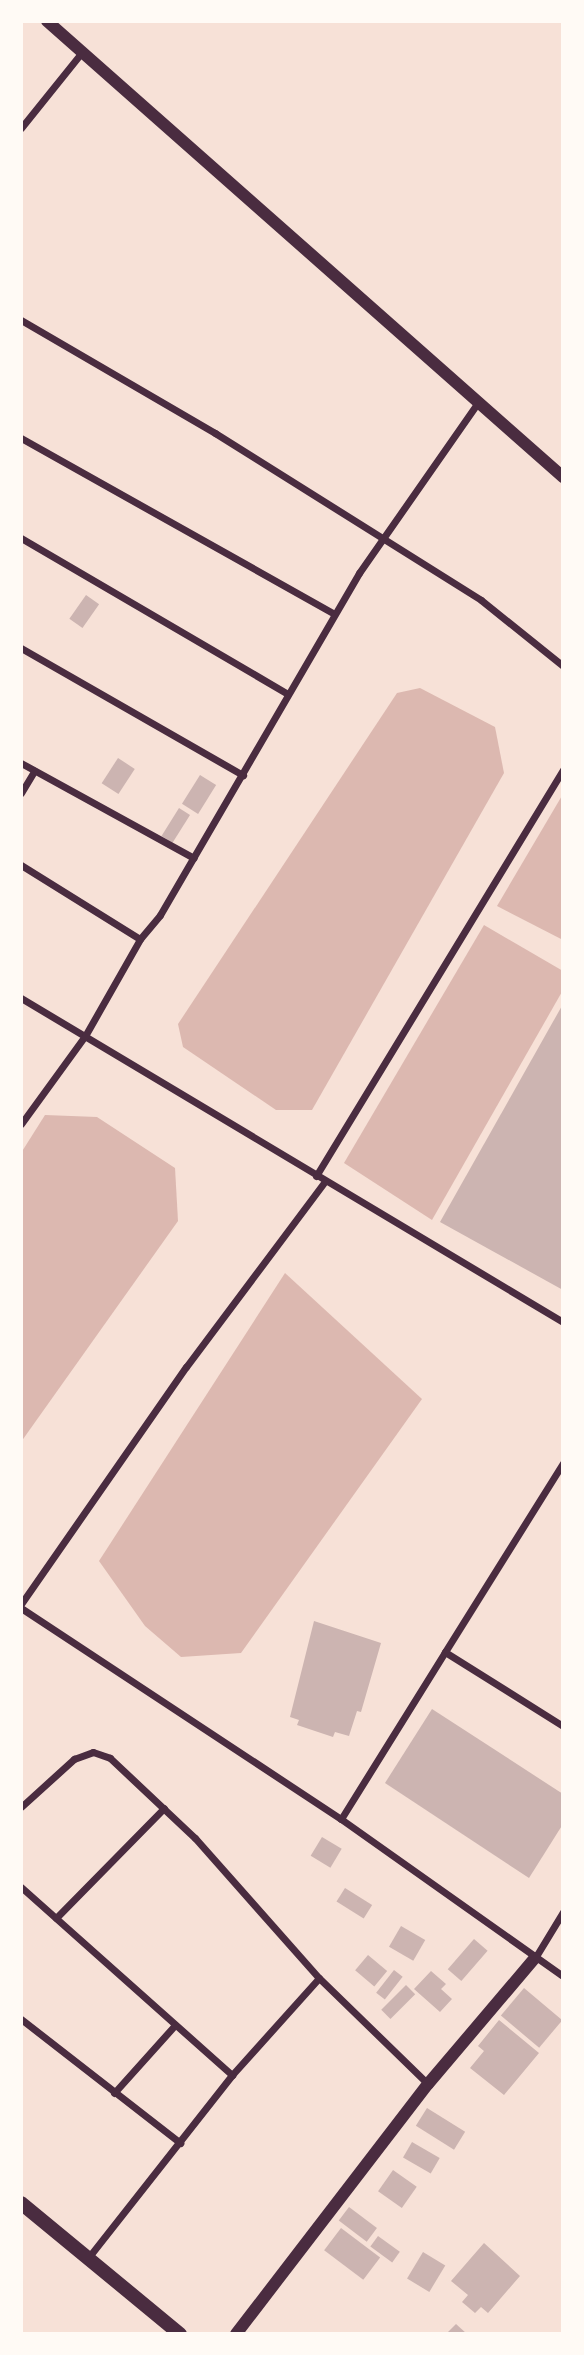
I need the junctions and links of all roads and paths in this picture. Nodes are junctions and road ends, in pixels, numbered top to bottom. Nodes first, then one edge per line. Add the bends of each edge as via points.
1 (47, 21) edge
2 (82, 52) junction
3 (21, 128) edge
4 (21, 320) edge
5 (479, 401) junction
6 (21, 438) edge
7 (563, 477) edge
8 (21, 538) edge
9 (381, 541) junction
10 (334, 614) junction
11 (21, 648) edge
12 (563, 666) edge
13 (288, 694) junction
14 (21, 763) edge
15 (563, 769) edge
16 (34, 771) junction
17 (243, 775) junction
18 (21, 793) edge
19 (194, 858) junction
20 (21, 865) edge
21 (140, 939) junction
22 (21, 998) edge
23 (85, 1036) junction
24 (21, 1124) edge
25 (316, 1177) junction
26 (325, 1181) junction
27 (563, 1322) edge
28 (563, 1463) edge
29 (23, 1608) edge
30 (21, 1622) edge
31 (445, 1652) junction
32 (563, 1726) edge
33 (21, 1807) edge
34 (163, 1808) junction
35 (341, 1819) junction
36 (21, 1887) edge
37 (563, 1912) edge
38 (56, 1918) junction
39 (535, 1958) junction
40 (563, 1976) edge
41 (319, 1978) junction
42 (21, 2019) edge
43 (175, 2025) junction
44 (232, 2075) junction
45 (428, 2084) junction
46 (114, 2093) junction
47 (180, 2143) junction
48 (21, 2203) edge
49 (88, 2258) junction
50 (180, 2334) edge
51 (236, 2334) edge

1 - 2 street
2 - 3 street
2 - 5 street
4 - 9 street via 215,433
5 - 7 street
5 - 9 street
6 - 10 street
8 - 13 street
9 - 10 street
9 - 12 street via 481,600
10 - 13 street
11 - 17 street
13 - 17 street
14 - 16 street
15 - 25 street
16 - 18 street
16 - 19 street
17 - 19 street
19 - 21 street
20 - 21 street
21 - 23 street
22 - 23 street
23 - 24 street
23 - 25 street
25 - 26 street
26 - 27 street
26 - 29 street via 186,1367
28 - 31 street
29 - 30 street
29 - 35 street
31 - 32 street
31 - 35 street
33 - 34 street via 56,1770 93,1752 110,1758
34 - 38 street
34 - 41 street
35 - 39 street
36 - 38 street
37 - 39 street
38 - 43 street
39 - 40 street
39 - 45 street
41 - 44 street
41 - 45 street
42 - 46 street
43 - 44 street
43 - 46 street
44 - 47 street
45 - 51 street
46 - 47 street
47 - 49 street
48 - 49 main road
49 - 50 main road

